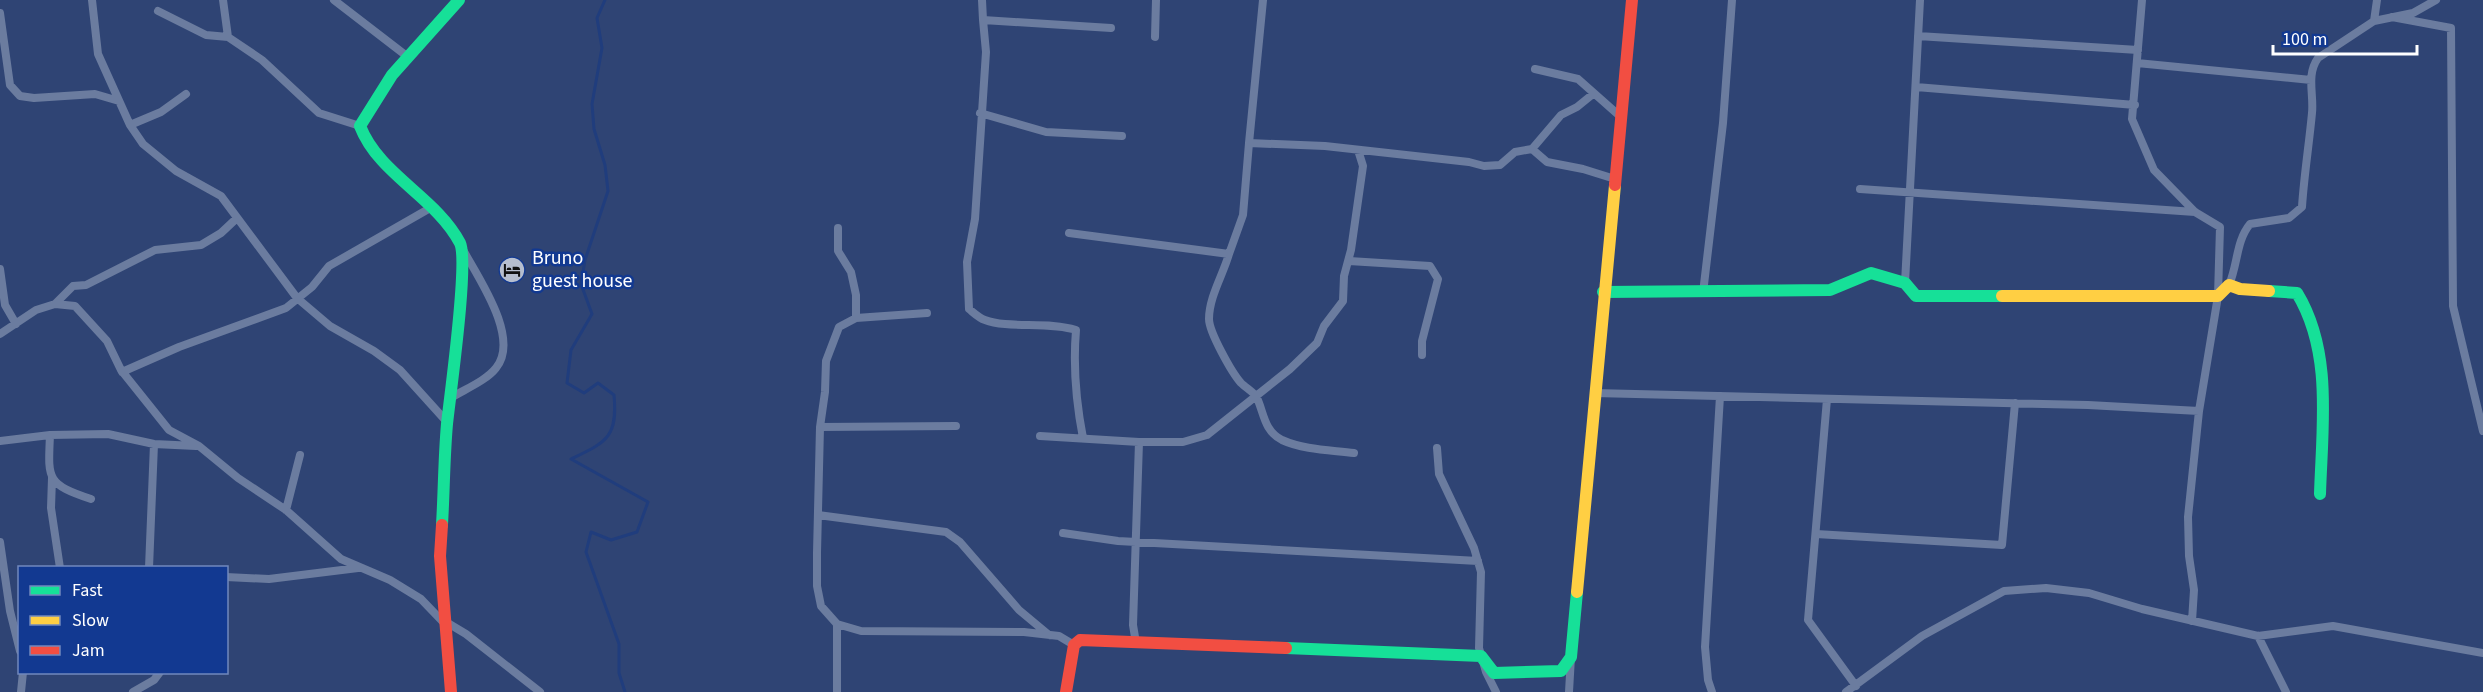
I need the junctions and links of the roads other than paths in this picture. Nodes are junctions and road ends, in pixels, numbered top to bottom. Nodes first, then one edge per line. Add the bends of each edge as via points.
1 (92, 0) edge
2 (223, 0) edge
3 (334, 0) edge
4 (459, 0) edge
5 (982, 0) edge
6 (1156, 0) edge
7 (1263, 0) edge
8 (1632, 0) edge
9 (1732, 0) edge
10 (1920, 0) edge
11 (2142, 0) edge
12 (2377, 0) edge
13 (2436, 0) edge
14 (158, 10) dead end
15 (0, 14) edge
16 (2392, 17) junction
17 (982, 20) junction
18 (2374, 21) junction
19 (1111, 28) dead end
20 (1918, 36) junction
21 (228, 37) junction
22 (1155, 37) dead end
23 (2138, 50) junction
24 (408, 57) junction
25 (2137, 63) junction
26 (1535, 69) dead end
27 (2311, 80) junction
28 (1916, 87) junction
29 (186, 94) dead end
30 (1593, 94) junction
31 (119, 101) junction
32 (2135, 105) junction
33 (980, 113) junction
34 (1622, 118) junction
35 (130, 125) junction
36 (360, 126) junction
37 (1122, 136) dead end
38 (1249, 143) junction
39 (1532, 148) junction
40 (1358, 150) junction
41 (1615, 179) junction
42 (1860, 189) dead end
43 (1911, 193) junction
44 (432, 207) junction
45 (2195, 212) junction
46 (237, 218) junction
47 (838, 228) dead end
48 (1069, 233) dead end
49 (461, 245) junction
50 (1229, 254) junction
51 (1349, 261) junction
52 (0, 269) edge
53 (1905, 283) junction
54 (2229, 285) junction
55 (1603, 292) junction
56 (1703, 293) junction
57 (2218, 296) junction
58 (299, 299) junction
59 (55, 304) junction
60 (927, 313) dead end
61 (856, 318) junction
62 (16, 324) junction
63 (0, 334) edge
64 (1422, 355) dead end
65 (122, 372) junction
66 (1594, 393) junction
67 (1257, 396) junction
68 (1720, 396) junction
69 (449, 399) junction
70 (1827, 399) junction
71 (2015, 403) junction
72 (2199, 411) junction
73 (447, 422) junction
74 (956, 426) dead end
75 (820, 427) junction
76 (2483, 431) edge
77 (50, 435) junction
78 (1040, 436) dead end
79 (1083, 438) junction
80 (0, 441) edge
81 (1139, 442) junction
82 (154, 444) junction
83 (199, 446) junction
84 (1437, 448) dead end
85 (1354, 453) dead end
86 (300, 455) dead end
87 (52, 478) junction
88 (2320, 494) dead end
89 (91, 499) dead end
90 (286, 510) junction
91 (818, 515) junction
92 (1064, 534) dead end
93 (1816, 534) junction
94 (1135, 541) junction
95 (0, 542) edge
96 (1478, 561) junction
97 (60, 566) edge
98 (149, 566) edge
99 (358, 568) junction
100 (228, 577) edge
101 (2192, 621) junction
102 (446, 624) junction
103 (837, 624) junction
104 (1049, 635) junction
105 (2258, 636) junction
106 (18, 643) edge
107 (1136, 643) junction
108 (1074, 645) junction
109 (2483, 653) edge
110 (1481, 656) junction
111 (1571, 657) junction
112 (23, 674) edge
113 (158, 674) edge
114 (1856, 686) junction
115 (21, 692) edge
116 (133, 692) edge
117 (451, 692) edge
118 (540, 692) edge
119 (837, 692) edge
120 (1066, 692) edge
121 (1496, 692) edge
122 (1569, 692) edge
123 (1713, 692) edge
124 (1846, 692) edge
125 (2286, 692) edge

1 - 31 street via 98,54
2 - 21 street
3 - 24 street
4 - 24 street
5 - 17 street
6 - 22 street
7 - 38 street
8 - 34 street
9 - 56 street via 1723,123
10 - 20 street
11 - 23 street
12 - 18 street
13 - 16 street via 2419,10
14 - 21 street via 206,35
15 - 31 street via 10,85 20,96 95,94
16 - 18 street
16 - 76 street via 2451,28 2454,306
17 - 19 street
17 - 33 street via 986,52
18 - 27 street via 2318,58
20 - 23 street
20 - 28 street
21 - 36 street via 262,60 319,113
23 - 25 street
24 - 36 street via 368,107
25 - 27 street
25 - 32 street
26 - 30 street via 1578,79
27 - 54 street via 2313,110 2302,207 2289,218 2250,224 2241,234
28 - 32 street
28 - 43 street
29 - 35 street via 161,112
30 - 34 street
30 - 39 street via 1561,115
31 - 35 street
32 - 45 street via 2132,119 2154,170
33 - 37 street via 1046,132
33 - 79 street via 975,219 967,262 969,309 983,320 1076,330 1077,405
34 - 41 street
35 - 46 street via 143,144 176,171 220,196
36 - 44 street via 365,139 386,164
38 - 40 street
38 - 50 street via 1243,215
39 - 40 street via 1515,152 1500,165 1484,166
39 - 41 street via 1547,162
40 - 51 street via 1363,166
41 - 55 street
42 - 43 street
43 - 45 street
43 - 53 street
44 - 49 street
44 - 58 street via 328,266
45 - 57 street via 2220,227
46 - 58 street
46 - 59 street via 201,245 149,252 86,285 73,286
47 - 61 street via 838,251 851,273
48 - 50 street
49 - 69 street via 462,277
49 - 69 street via 482,278 502,332 504,357 494,371
50 - 67 street via 1210,304 1209,320 1213,338 1223,349 1235,376
51 - 64 street via 1430,266 1438,279
51 - 67 street via 1343,301 1317,343
52 - 62 street via 5,305
53 - 56 street via 1871,273 1830,290
53 - 57 street via 1916,296
54 - 57 street
54 - 88 street via 2296,293 2307,304 2323,369
55 - 56 street
55 - 66 street
57 - 72 street
58 - 65 street via 286,308
58 - 73 street via 330,326 399,370
59 - 62 street via 36,310
59 - 65 street via 75,306 107,340
60 - 61 street
61 - 75 street via 839,327 830,348
62 - 63 street
65 - 83 street via 169,430
66 - 68 street
66 - 111 street
67 - 81 street via 1207,435 1183,442
67 - 85 street via 1262,417 1280,439 1300,446
68 - 70 street
68 - 123 street via 1705,647
69 - 73 street
70 - 71 street
70 - 93 street
71 - 72 street
71 - 93 street via 2002,545
72 - 101 street via 2188,517 2194,590
73 - 102 street via 440,556
74 - 75 street
75 - 91 street
77 - 80 street
77 - 82 street via 108,434
77 - 87 street via 48,473
78 - 79 street
79 - 81 street
81 - 94 street
82 - 83 street
82 - 98 street
83 - 90 street
84 - 96 street via 1439,474
86 - 90 street
87 - 89 street
87 - 97 street via 51,508
90 - 99 street via 329,549
91 - 103 street via 817,586 821,606
91 - 104 street via 946,532 960,542 1019,610
92 - 94 street
93 - 114 street via 1808,620
94 - 96 street
94 - 107 street
95 - 106 street
96 - 110 street
99 - 100 street via 269,579
99 - 102 street via 390,580 421,599
101 - 105 street
101 - 114 street via 2088,593 2046,588 2004,591 1922,636
102 - 117 street
102 - 118 street via 466,634
103 - 104 street via 861,631
103 - 119 street
104 - 108 street
105 - 109 street via 2332,626
105 - 125 street
107 - 108 street via 1080,640
107 - 110 street
108 - 120 street
110 - 111 street via 1494,673 1561,671
110 - 121 street
111 - 122 street
112 - 115 street
113 - 116 street
114 - 124 street

